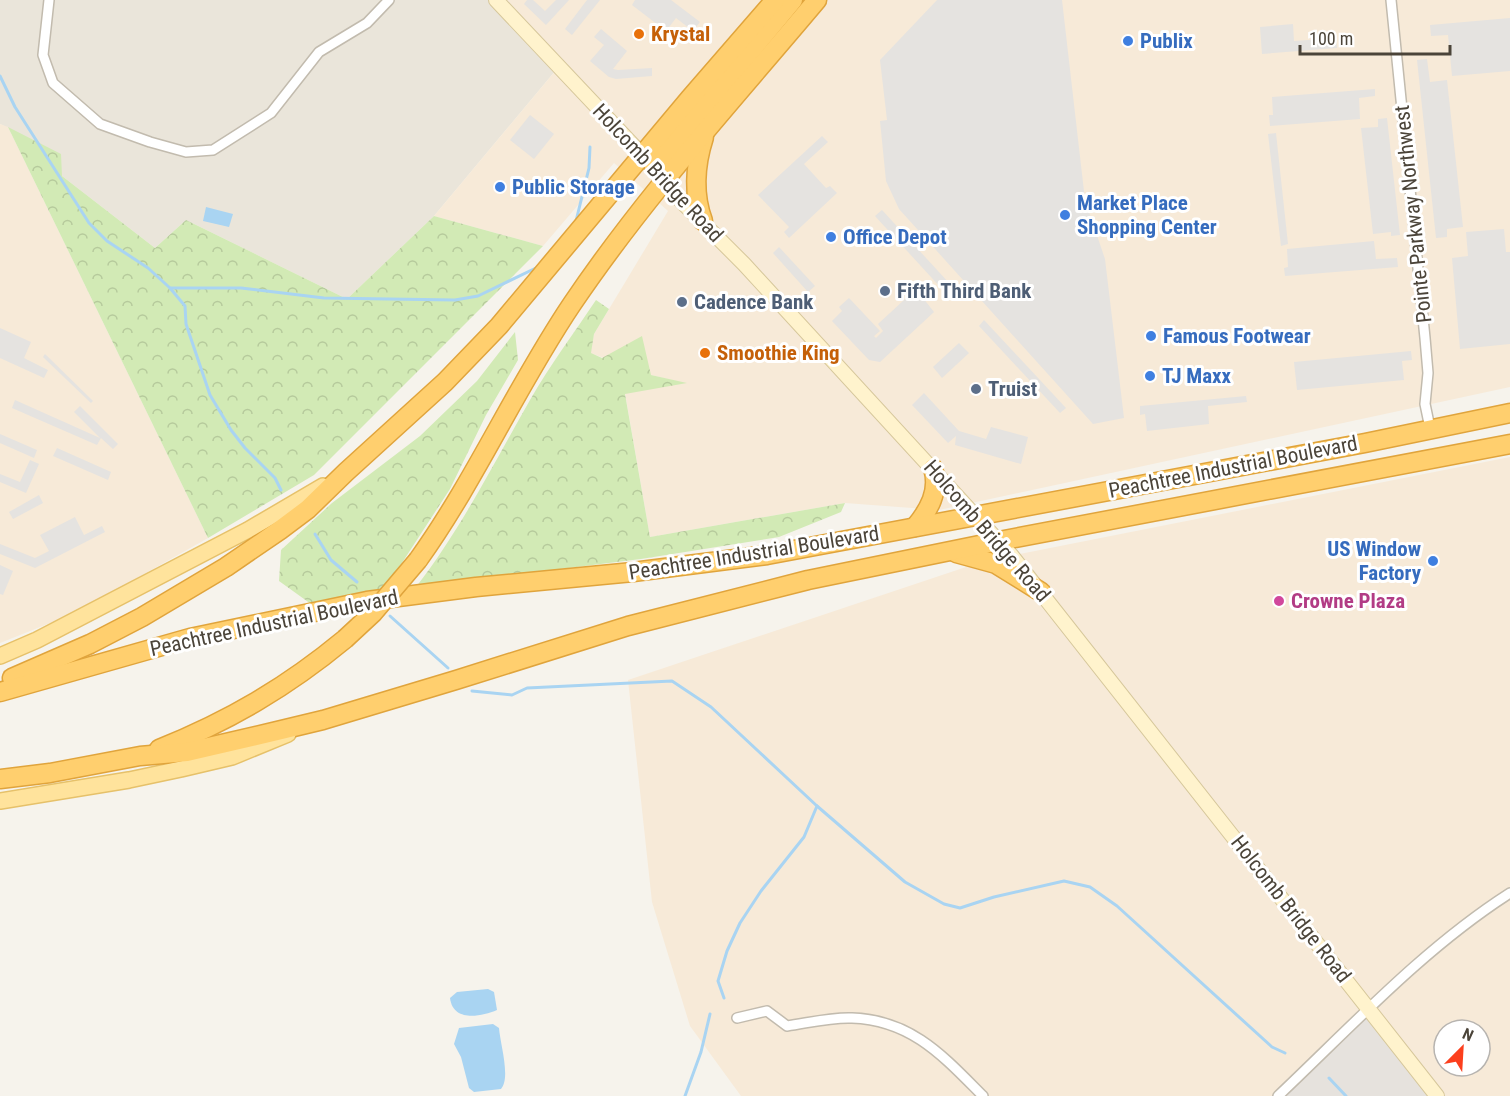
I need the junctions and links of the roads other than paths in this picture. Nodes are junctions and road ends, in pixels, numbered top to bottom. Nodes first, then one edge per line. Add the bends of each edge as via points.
1 (49, 0) edge
2 (389, 0) edge
3 (496, 0) edge
4 (775, 0) edge
5 (793, 0) edge
6 (817, 0) edge
7 (1391, 0) edge
8 (705, 133) junction
9 (654, 168) junction
10 (703, 221) junction
11 (1510, 413) edge
12 (1430, 428) junction
13 (1510, 444) edge
14 (933, 468) junction
15 (346, 472) junction
16 (976, 516) junction
17 (915, 528) junction
18 (999, 541) junction
19 (948, 551) junction
20 (1041, 592) junction
21 (0, 656) edge
22 (0, 684) edge
23 (0, 692) edge
24 (323, 720) junction
25 (140, 756) junction
26 (0, 779) edge
27 (0, 801) edge
28 (1510, 893) edge
29 (1370, 1009) junction
30 (737, 1018) dead end
31 (983, 1096) edge
32 (1278, 1096) edge
33 (1437, 1096) edge

1 - 2 street via 43,55 53,83 100,124 186,152 213,150 271,113 319,52 367,23
3 - 9 main road, Holcomb Bridge Road
4 - 9 highway
5 - 9 highway
6 - 8 highway
7 - 12 street, Pointe Parkway Northwest via 1425,338 1425,404
8 - 9 highway
8 - 10 highway via 696,177
9 - 10 main road, Holcomb Bridge Road
9 - 15 highway via 445,382
9 - 25 highway, bridge via 620,237 553,333 451,511 418,560 373,613 311,668 282,688 182,740
10 - 14 main road, Holcomb Bridge Road
11 - 12 highway, Peachtree Industrial Boulevard
12 - 16 highway, Peachtree Industrial Boulevard
13 - 18 highway, Peachtree Industrial Boulevard
14 - 16 main road, Holcomb Bridge Road
14 - 17 highway via 934,494
15 - 21 main road via 248,530
15 - 22 highway via 308,509 226,567 90,644
16 - 17 highway, Peachtree Industrial Boulevard
16 - 18 main road, Holcomb Bridge Road
17 - 23 highway, Peachtree Industrial Boulevard via 767,555 367,601 189,638
18 - 19 highway, Peachtree Industrial Boulevard
18 - 20 main road, Holcomb Bridge Road
19 - 20 highway via 996,564
19 - 24 highway, Peachtree Industrial Boulevard via 798,583 628,626
20 - 29 main road, Holcomb Bridge Road
24 - 25 highway, Peachtree Industrial Boulevard via 187,752
24 - 27 main road via 232,758
25 - 26 highway
28 - 29 street via 1434,951
29 - 32 street
29 - 33 main road, Holcomb Bridge Road
30 - 31 street via 767,1011 787,1026 851,1018 885,1023 913,1034 940,1053

